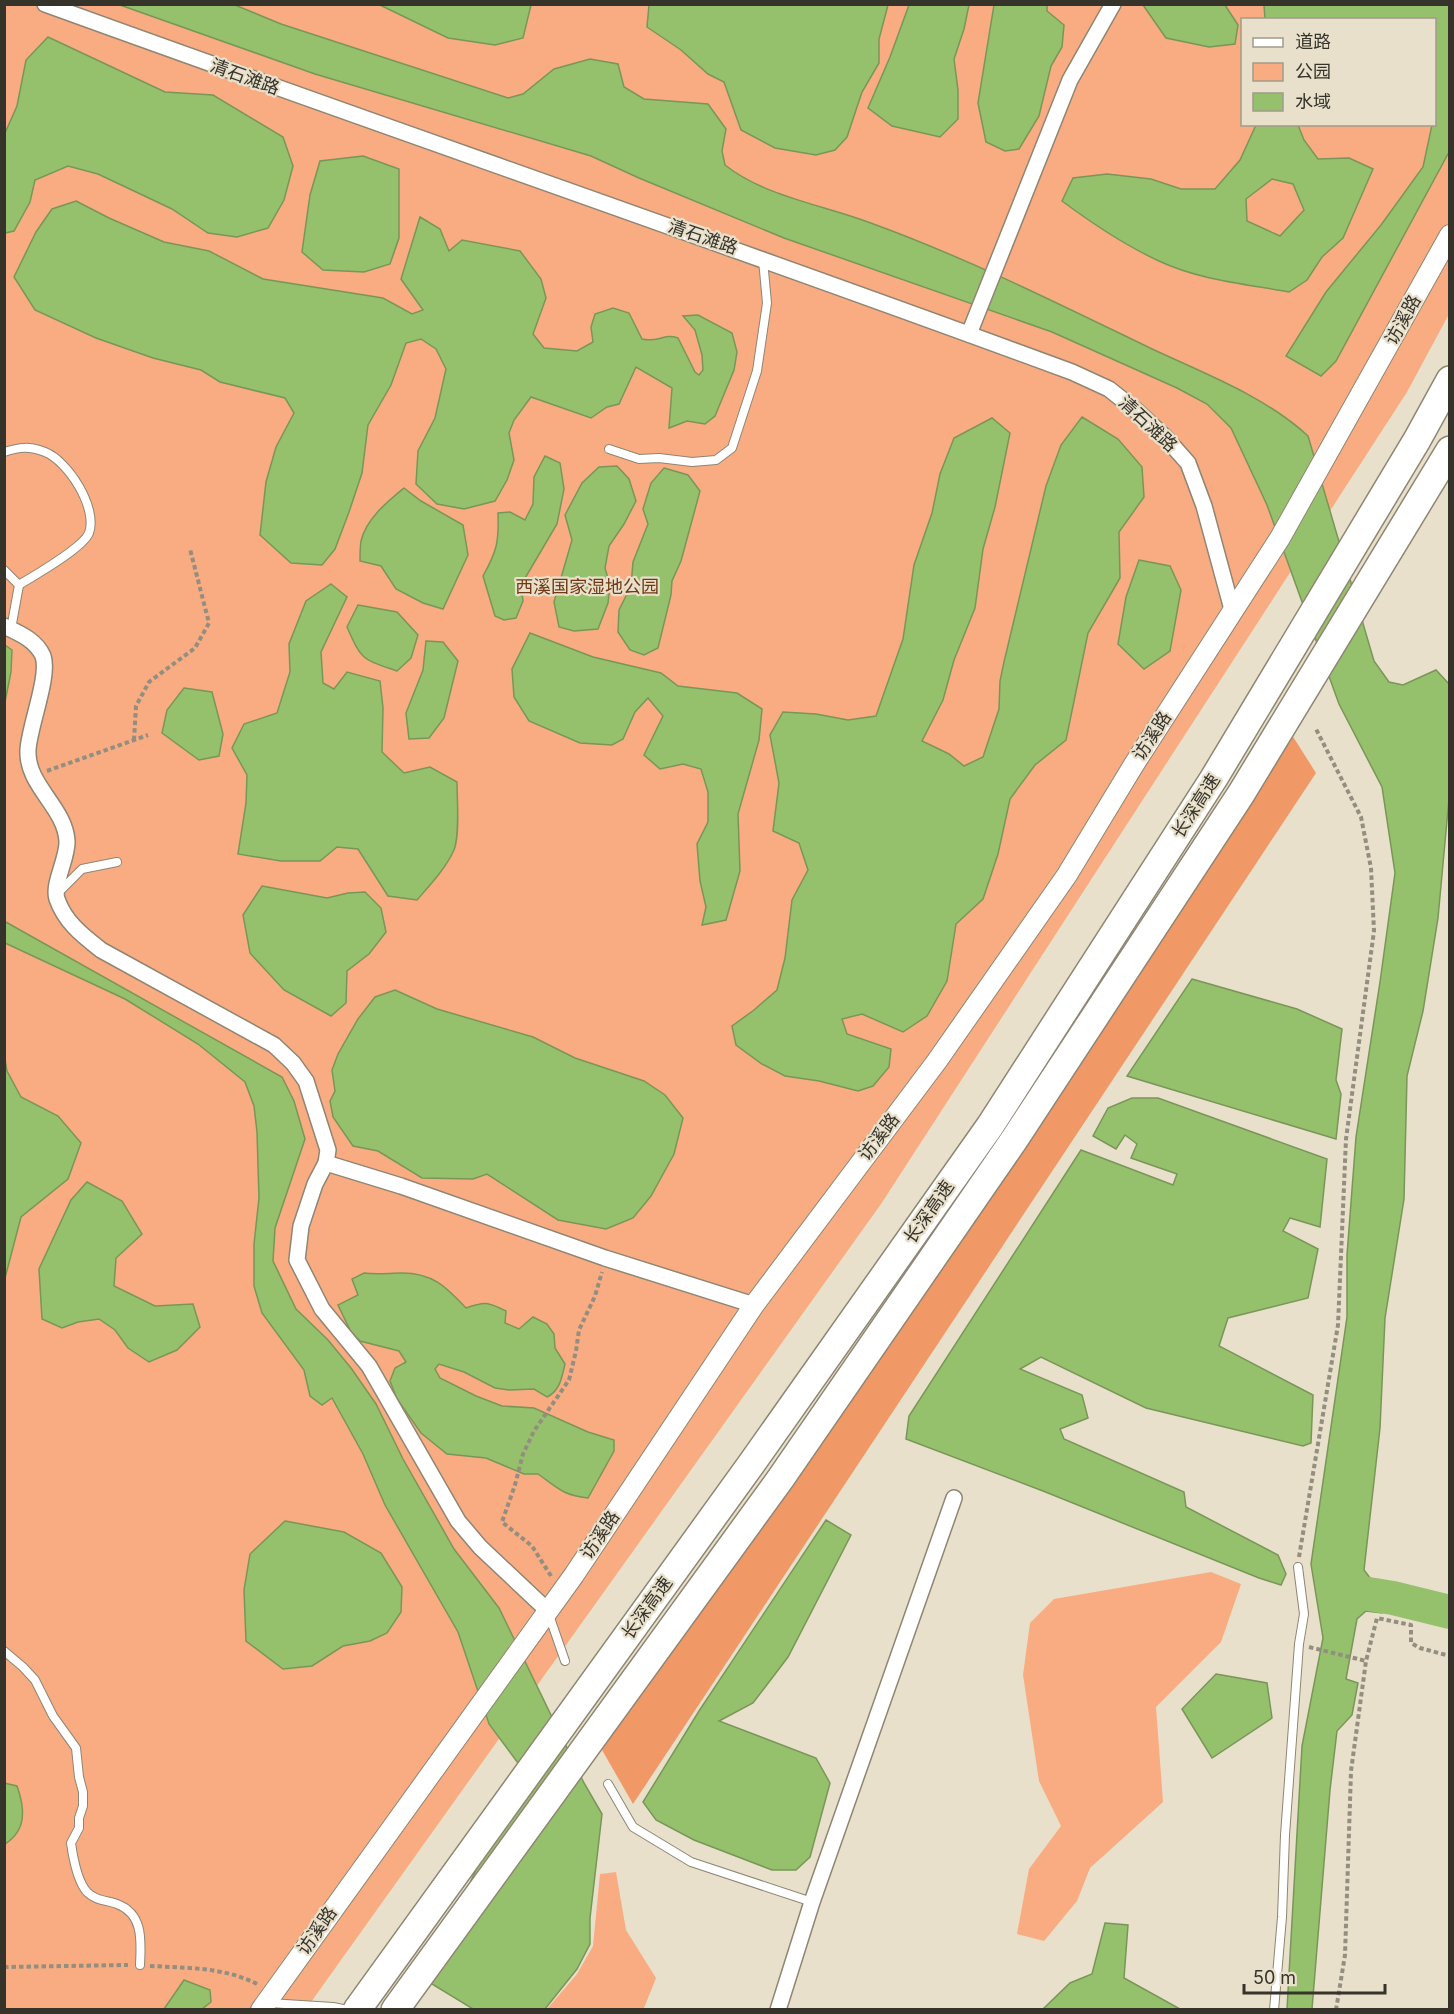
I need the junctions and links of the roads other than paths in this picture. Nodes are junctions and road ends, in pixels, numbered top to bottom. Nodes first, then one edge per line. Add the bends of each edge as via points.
1 (45, 4) edge
2 (1113, 4) edge
3 (1449, 235) edge
4 (763, 259) junction
5 (969, 334) junction
6 (1449, 380) edge
7 (609, 449) dead end
8 (1449, 450) edge
9 (4, 452) edge
10 (4, 570) edge
11 (19, 585) junction
12 (1233, 613) junction
13 (8, 628) edge
14 (117, 862) dead end
15 (56, 896) junction
16 (326, 1163) junction
17 (754, 1305) junction
18 (954, 1498) dead end
19 (1298, 1567) road end
20 (548, 1611) junction
21 (4, 1651) edge
22 (565, 1661) dead end
23 (608, 1784) dead end
24 (812, 1902) junction
25 (140, 1965) dead end
26 (264, 2006) edge
27 (348, 2010) edge
28 (357, 2010) edge
29 (395, 2010) edge
30 (777, 2010) edge
31 (1274, 2010) edge

1 - 4 street, 清石滩路
2 - 5 street via 1070,80
3 - 12 street, 访溪路 via 1280,538
4 - 5 street, 清石滩路
4 - 7 lane via 766,303 757,371 732,448 716,460 692,462 639,459
5 - 12 street, 清石滩路 via 1109,389 1165,437 1188,463
6 - 28 highway, 长深高速 via 1214,778 990,1126
8 - 29 highway, 长深高速 via 1241,794 1014,1140 781,1478
9 - 11 lane via 23,446 46,452 66,468 81,490 89,513 90,531 84,543
10 - 11 lane
11 - 13 lane
12 - 17 street, 访溪路 via 994,981
13 - 15 street via 23,634 44,658 28,751 30,768 62,821 68,842
14 - 15 lane via 82,869
15 - 16 street via 75,930 101,950 274,1045 293,1063 306,1081 328,1150
16 - 17 street
16 - 20 street via 304,1218 297,1260 322,1309 369,1366 458,1521
17 - 20 street, 访溪路
18 - 24 street
19 - 31 lane via 1304,1614
20 - 22 lane
20 - 26 street, 访溪路
21 - 25 lane via 35,1680 53,1716 76,1748 83,1792 80,1828 71,1843 78,1876 86,1891 98,1900 131,1911 140,1930
23 - 24 lane via 633,1827 691,1862
24 - 30 street
26 - 27 lane

